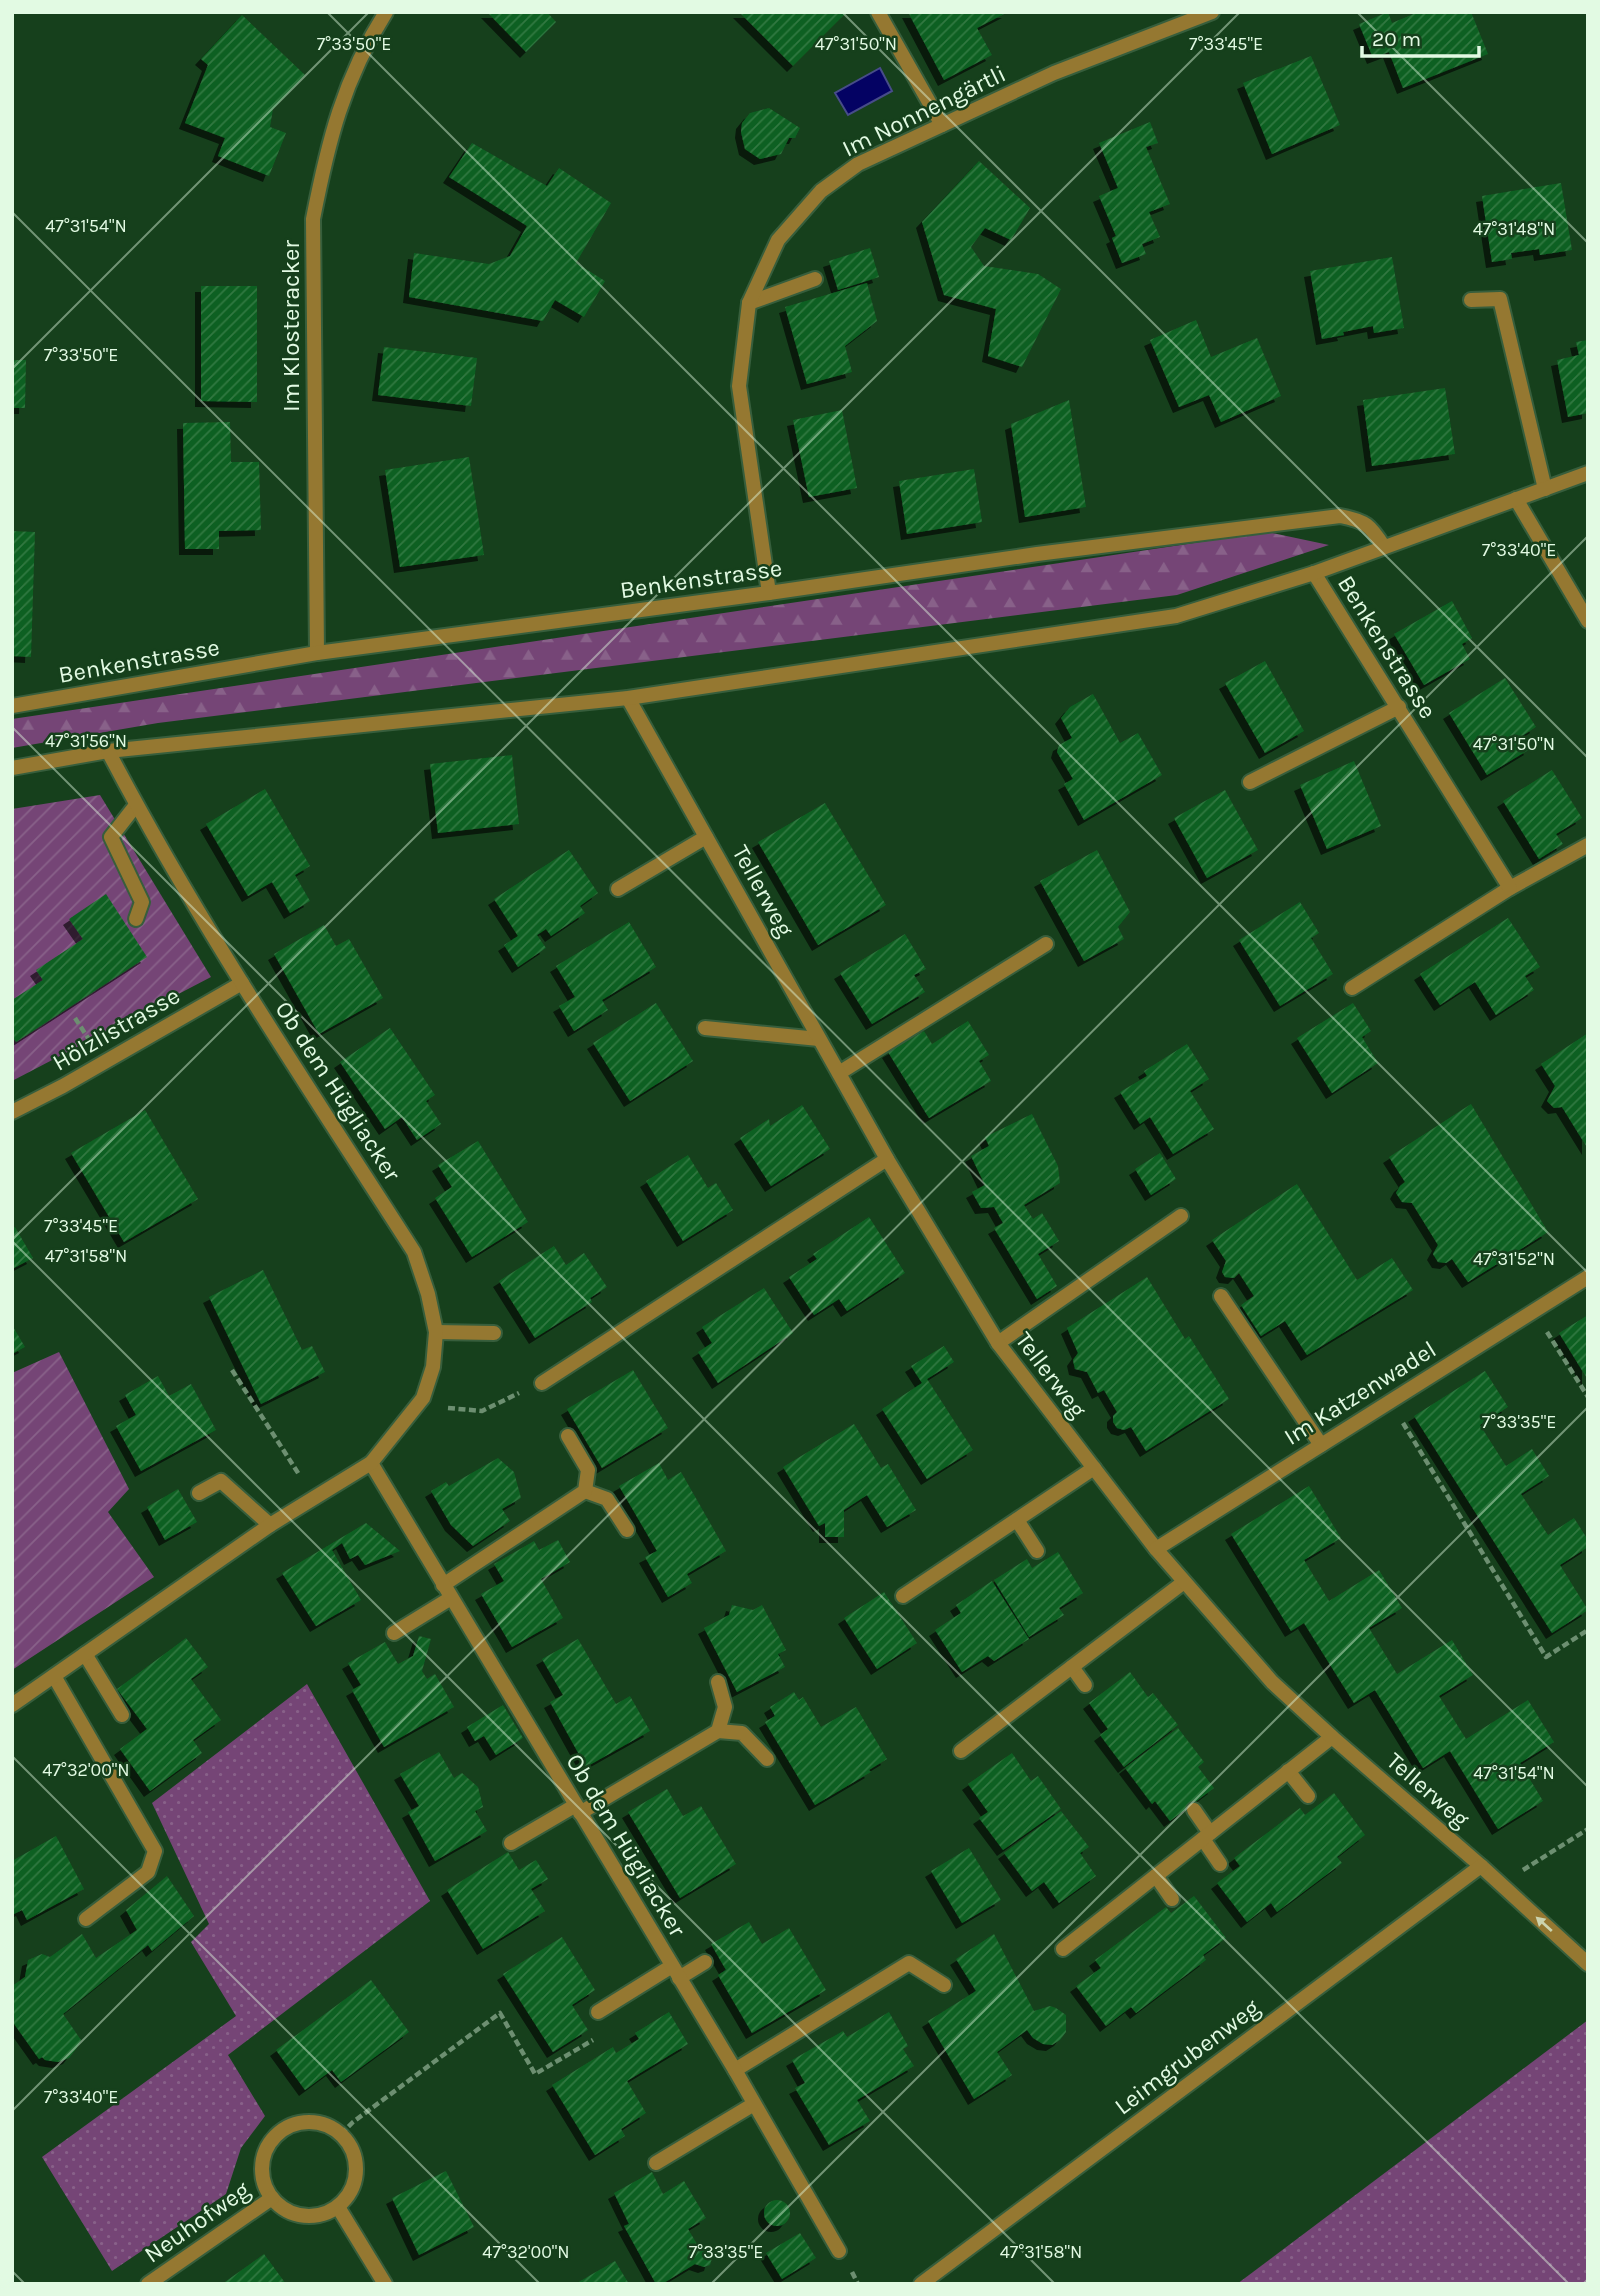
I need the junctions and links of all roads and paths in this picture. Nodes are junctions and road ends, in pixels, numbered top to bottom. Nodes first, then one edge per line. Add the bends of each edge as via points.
1 (386, 12) edge
2 (878, 12) edge
3 (1212, 12) edge
4 (942, 125) junction
5 (815, 279) dead end
6 (1471, 300) dead end
7 (749, 303) junction
8 (1588, 473) edge
9 (1545, 489) junction
10 (1516, 499) junction
11 (1384, 547) junction
12 (1314, 573) junction
13 (769, 593) junction
14 (1588, 621) edge
15 (317, 653) junction
16 (628, 698) junction
17 (12, 706) edge
18 (1399, 708) junction
19 (108, 751) junction
20 (12, 768) edge
21 (1250, 782) dead end
22 (136, 805) junction
23 (706, 837) junction
24 (1588, 845) edge
25 (1510, 888) junction
26 (618, 890) dead end
27 (136, 919) dead end
28 (1046, 944) dead end
29 (242, 982) junction
30 (1352, 988) dead end
31 (705, 1028) dead end
32 (820, 1039) junction
33 (839, 1073) junction
34 (12, 1112) edge
35 (887, 1159) junction
36 (1181, 1216) dead end
37 (1588, 1277) edge
38 (1221, 1296) dead end
39 (1534, 1311) junction
40 (436, 1332) junction
41 (494, 1334) dead end
42 (998, 1343) junction
43 (232, 1370) dead end
44 (542, 1382) joint
45 (1588, 1397) edge
46 (423, 1398) junction
47 (1390, 1401) junction
48 (568, 1436) dead end
49 (1321, 1445) junction
50 (371, 1463) junction
51 (1094, 1468) junction
52 (585, 1491) junction
53 (199, 1493) dead end
54 (313, 1497) junction
55 (1017, 1520) junction
56 (270, 1525) junction
57 (627, 1530) dead end
58 (1156, 1549) junction
59 (1037, 1551) dead end
60 (1184, 1582) junction
61 (443, 1584) junction
62 (903, 1596) dead end
63 (451, 1598) junction
64 (1588, 1630) edge
65 (394, 1633) dead end
66 (85, 1654) junction
67 (1072, 1667) junction
68 (54, 1676) junction
69 (718, 1682) dead end
70 (1085, 1685) dead end
71 (12, 1705) edge
72 (122, 1715) dead end
73 (719, 1731) junction
74 (1332, 1737) junction
75 (961, 1751) dead end
76 (767, 1759) dead end
77 (1288, 1771) junction
78 (1308, 1796) dead end
79 (578, 1809) junction
80 (1194, 1810) dead end
81 (1588, 1829) edge
82 (1207, 1836) junction
83 (511, 1843) dead end
84 (1220, 1864) dead end
85 (1481, 1866) junction
86 (1156, 1876) junction
87 (1500, 1885) junction
88 (1172, 1899) dead end
89 (86, 1919) dead end
90 (1063, 1949) dead end
91 (705, 1962) dead end
92 (1588, 1964) edge
93 (676, 1972) junction
94 (944, 1984) dead end
95 (598, 2011) dead end
96 (603, 2033) dead end
97 (735, 2070) junction
98 (754, 2104) junction
99 (341, 2134) junction
100 (656, 2163) dead end
101 (272, 2198) junction
102 (338, 2207) junction
103 (839, 2251) dead end
104 (148, 2284) edge
105 (385, 2284) edge
106 (921, 2284) edge

1 - 15 street, Im Klosteracker via 350,77 325,155 313,219
2 - 4 street
3 - 4 street, Im Nonnengärtli via 1054,73
4 - 7 street, Im Nonnengärtli via 858,164 821,191 778,240
5 - 7 street
6 - 9 street via 1500,299
7 - 13 street, Im Nonnengärtli via 739,386
8 - 9 street, Benkenstrasse
9 - 10 street, Benkenstrasse
10 - 11 street, Benkenstrasse
10 - 14 street
11 - 12 street, Benkenstrasse
11 - 13 street, Benkenstrasse via 1362,521 1340,516
12 - 16 street, Benkenstrasse via 1176,616
12 - 18 street, Benkenstrasse
13 - 15 street, Benkenstrasse
15 - 17 street, Benkenstrasse
16 - 19 street, Benkenstrasse
16 - 23 street, Tellerweg
18 - 21 street
18 - 25 street, Benkenstrasse
19 - 20 street, Benkenstrasse
19 - 22 street, Ob dem Hügliacker
22 - 27 street via 111,837 142,902
22 - 29 street, Ob dem Hügliacker
23 - 26 street
23 - 32 street, Tellerweg
24 - 25 street
25 - 30 street
28 - 33 street
29 - 34 street, Hölzlistrasse
29 - 40 street, Ob dem Hügliacker via 414,1252
31 - 32 street
32 - 33 street, Tellerweg
33 - 35 street, Tellerweg
35 - 42 street, Tellerweg
35 - 44 street
36 - 42 street
37 - 39 street, Im Katzenwadel
38 - 49 street
39 - 45 path
39 - 47 street, Im Katzenwadel
40 - 41 street
40 - 46 street, Ob dem Hügliacker via 433,1367
42 - 51 street, Tellerweg
43 - 54 path
44 - 46 path via 482,1411 443,1408
46 - 50 street, Ob dem Hügliacker
47 - 49 street, Im Katzenwadel
47 - 64 path via 1546,1657
48 - 52 street via 588,1470
49 - 58 street, Im Katzenwadel
50 - 54 street, Ob dem Hügliacker
50 - 61 street, Ob dem Hügliacker
51 - 55 street
51 - 58 street, Tellerweg
52 - 57 street via 607,1499
52 - 61 street
53 - 56 street via 222,1481
54 - 56 street, Ob dem Hügliacker
55 - 59 street
55 - 62 street
56 - 66 street, Ob dem Hügliacker
58 - 60 street, Tellerweg
60 - 67 street
60 - 74 street, Tellerweg via 1272,1682
61 - 63 street, Ob dem Hügliacker
63 - 65 street
63 - 79 street, Ob dem Hügliacker
66 - 68 street, Ob dem Hügliacker
66 - 72 street
67 - 70 street
67 - 75 street
68 - 71 street, Ob dem Hügliacker
68 - 89 street via 155,1850 148,1872
69 - 73 street via 724,1707
73 - 76 street via 742,1733
73 - 79 street
74 - 77 street
74 - 85 street, Tellerweg
77 - 78 street
77 - 82 street
79 - 83 street
79 - 93 street, Ob dem Hügliacker
80 - 82 street
81 - 87 path
82 - 84 street
82 - 86 street
85 - 87 street, Tellerweg
85 - 106 street, Leimgrubenweg
86 - 88 street
86 - 90 street
92 -> 87 street, Tellerweg
91 - 93 street
93 - 95 street
93 - 97 street, Ob dem Hügliacker
94 - 97 street via 909,1963
96 - 99 path via 535,2074 500,2013
97 - 98 street, Ob dem Hügliacker
98 - 100 street
98 - 103 street, Ob dem Hügliacker
99 - 101 street, Neuhofweg via 318,2122 302,2122 274,2137 262,2167
99 - 102 street via 354,2153 357,2169 351,2190
101 - 102 street, Neuhofweg via 283,2208 310,2216
101 - 104 street, Neuhofweg
102 - 105 street

